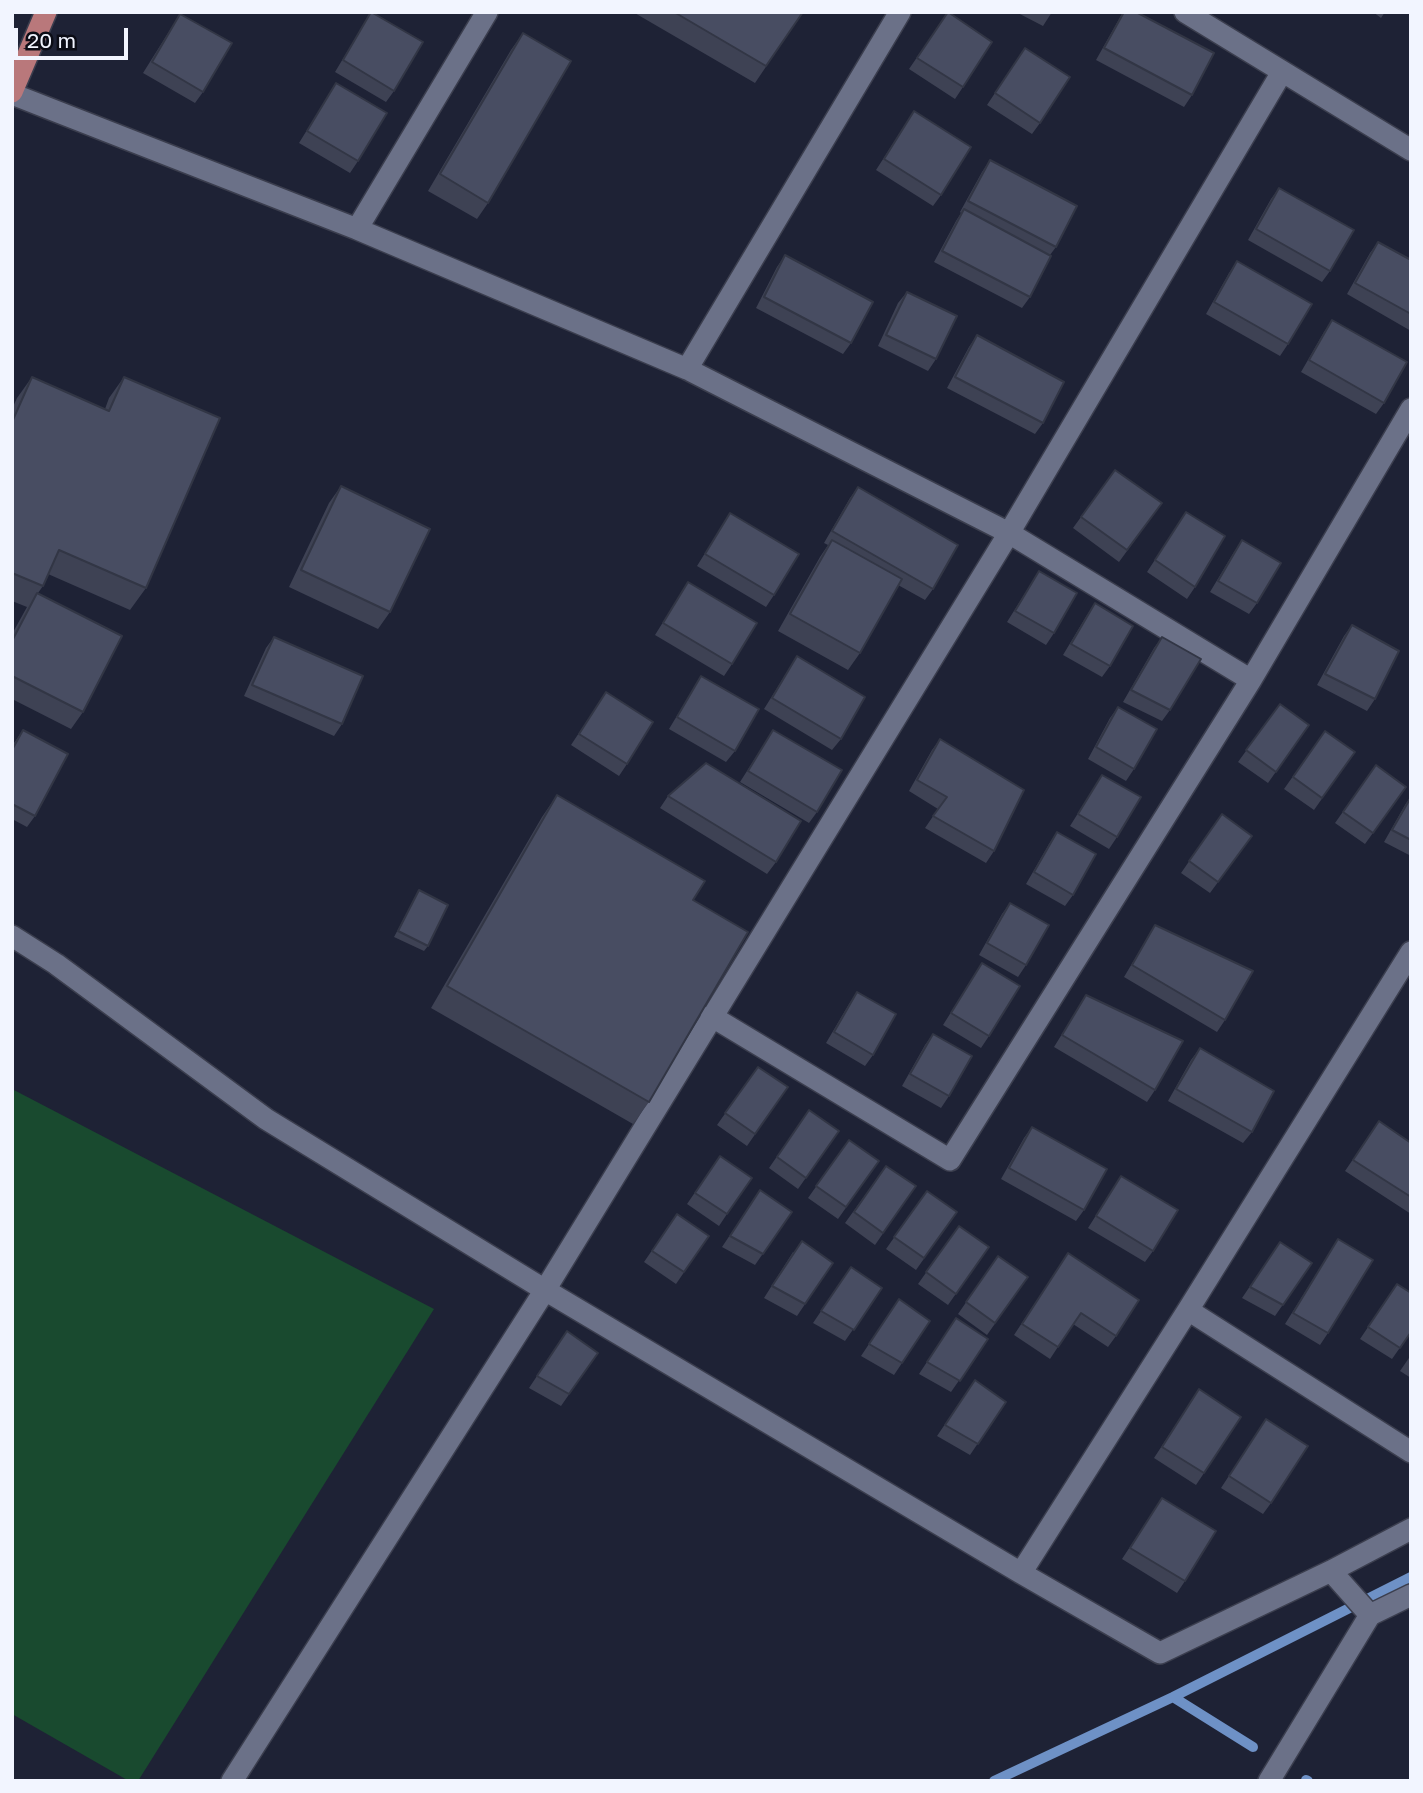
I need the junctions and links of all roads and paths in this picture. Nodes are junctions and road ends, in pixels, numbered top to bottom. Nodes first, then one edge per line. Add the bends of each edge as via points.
1 (46, 12) edge
2 (487, 12) edge
3 (900, 12) edge
4 (1185, 12) edge
5 (1282, 72) junction
6 (12, 93) edge
7 (1411, 150) edge
8 (357, 229) junction
9 (687, 369) junction
10 (1411, 409) edge
11 (1009, 533) junction
12 (1251, 680) junction
13 (12, 936) edge
14 (1411, 952) edge
15 (711, 1016) junction
16 (545, 1290) junction
17 (1188, 1310) junction
18 (1411, 1452) edge
19 (1411, 1529) edge
20 (1331, 1571) junction
21 (1021, 1573) junction
22 (1411, 1595) edge
23 (1370, 1615) junction
24 (232, 1781) edge
25 (1269, 1781) edge

1 - 6 main road
2 - 8 street
3 - 9 street
4 - 5 street
5 - 7 street
5 - 11 street
6 - 8 street
8 - 9 street
9 - 11 street
10 - 12 street
11 - 12 street
11 - 15 street
12 - 15 street via 950,1160
13 - 16 street via 266,1119
14 - 17 street
15 - 16 street
16 - 21 street
16 - 24 street
17 - 18 street
17 - 21 street
19 - 20 street
20 - 21 street via 1160,1653
20 - 23 street
22 - 23 street
23 - 25 street

